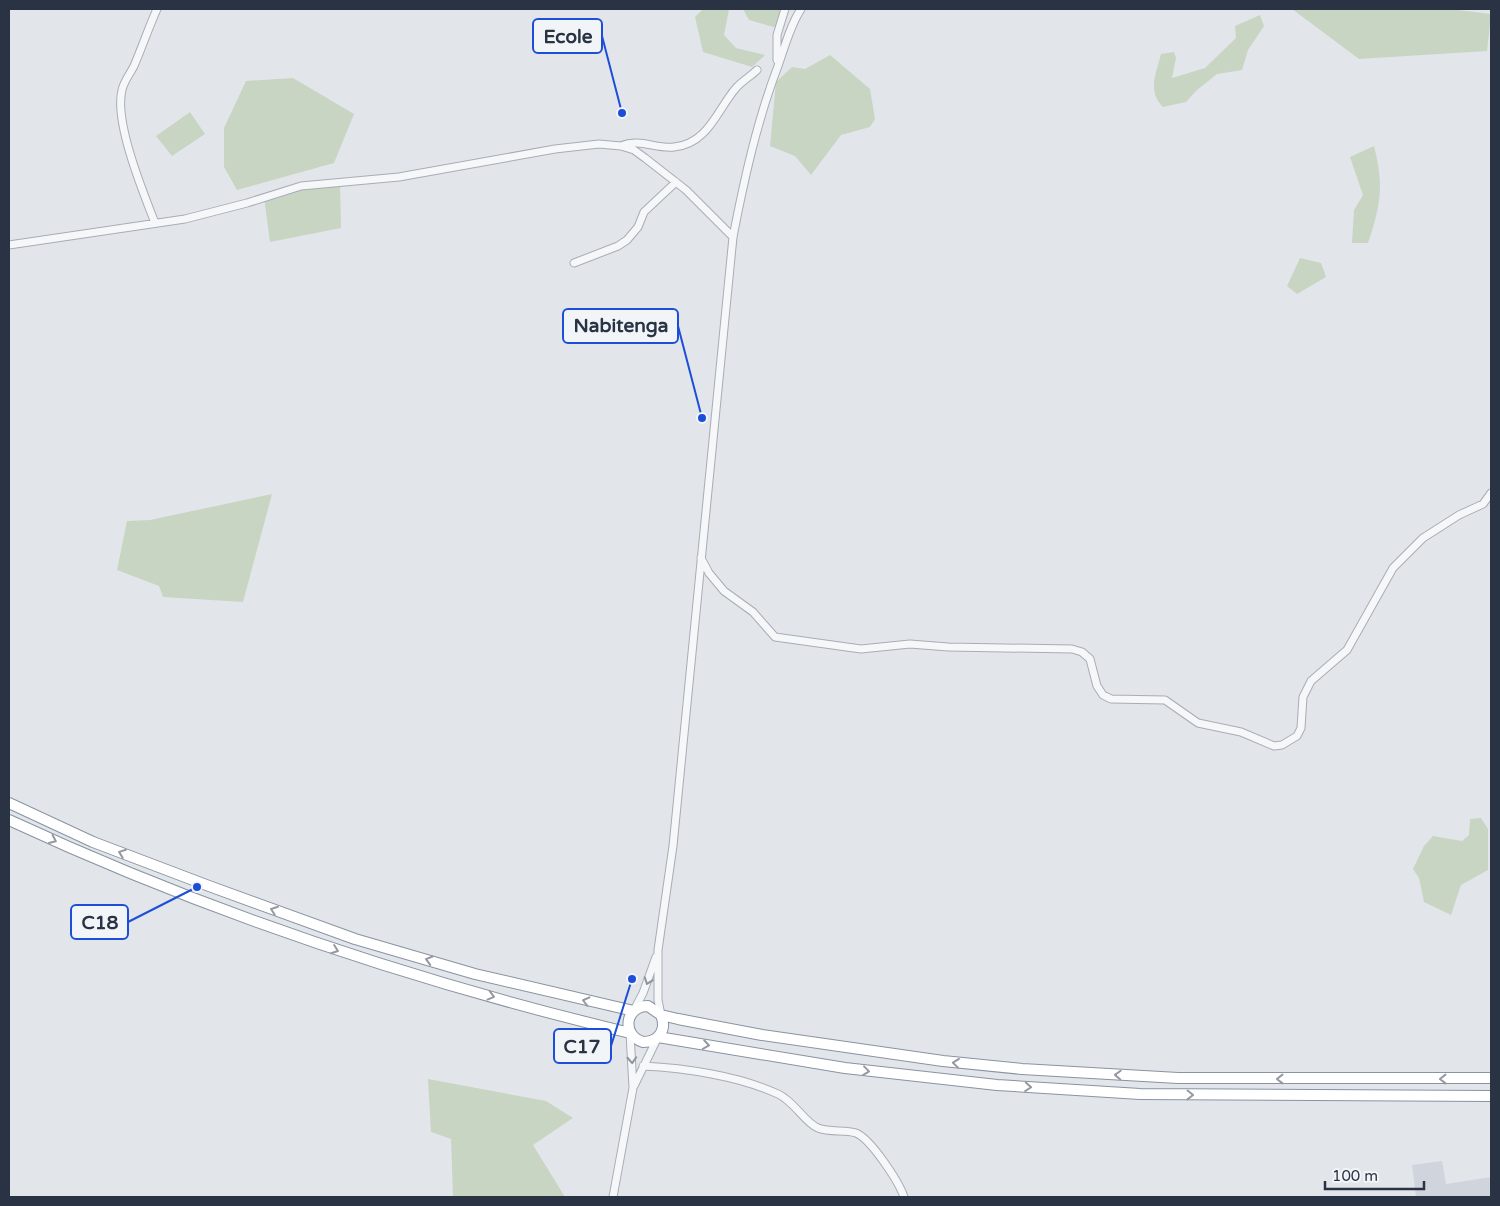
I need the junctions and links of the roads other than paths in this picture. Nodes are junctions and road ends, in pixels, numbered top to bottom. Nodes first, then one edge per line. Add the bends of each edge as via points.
1 (158, 9) edge
2 (785, 9) edge
3 (802, 9) edge
4 (778, 66) junction
5 (757, 70) dead end
6 (621, 146) junction
7 (676, 182) junction
8 (155, 223) junction
9 (733, 237) junction
10 (9, 245) edge
11 (574, 263) dead end
12 (1491, 493) edge
13 (701, 558) junction
14 (9, 803) edge
15 (9, 820) edge
16 (658, 950) junction
17 (634, 1011) junction
18 (661, 1015) junction
19 (630, 1033) junction
20 (658, 1037) junction
21 (643, 1066) junction
22 (1491, 1078) edge
23 (633, 1088) junction
24 (1491, 1096) edge
25 (613, 1197) edge
26 (904, 1197) edge

1 - 8 street via 120,97 134,166
2 - 4 street via 777,35
3 - 4 street via 793,21
4 - 9 street via 749,162
5 - 6 street via 736,87 702,136 674,148 630,142
6 - 7 street via 634,150
6 - 8 street via 569,147 399,177 300,186 222,210
7 - 9 street
7 - 11 street via 644,212 638,227 627,240
8 - 10 street
9 - 13 street
12 - 13 street via 1483,504 1422,538 1393,568 1347,650 1311,680 1303,697 1301,728 1297,736 1274,746 1241,732 1198,723 1166,700 1111,699 1103,695 1097,686 1090,659 1072,649 910,644 862,649 775,637 753,612 724,591
13 - 16 street via 673,846
17 -> 14 highway via 475,974 355,938 102,845
15 -> 19 highway via 80,853 348,955
16 -> 17 street via 644,993
16 - 18 street
17 - 18 highway via 648,1006
17 - 19 highway via 628,1021
18 - 20 highway via 664,1026
22 -> 18 highway via 1178,1078 1022,1069 830,1046
19 - 20 highway via 643,1042
19 -> 23 street
20 - 21 street
20 -> 24 highway via 845,1068 997,1085 1140,1094
21 - 23 street
21 - 26 street via 728,1078 778,1094 819,1128 858,1134 875,1151
23 - 25 street

